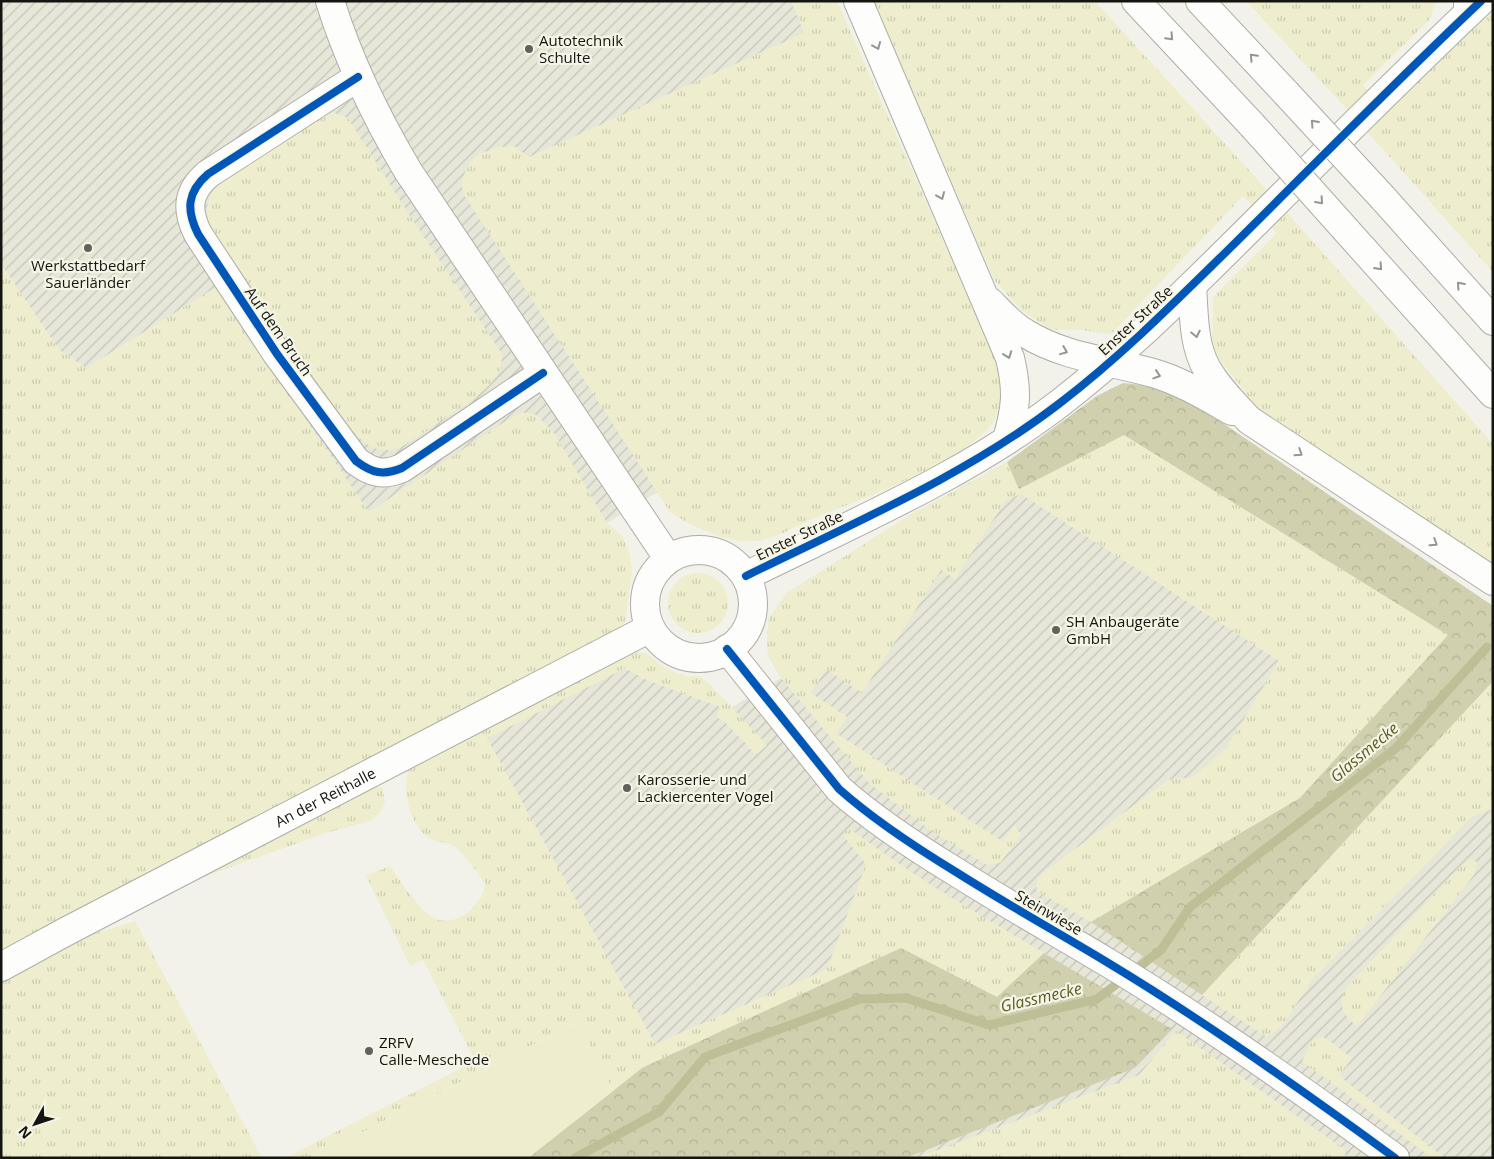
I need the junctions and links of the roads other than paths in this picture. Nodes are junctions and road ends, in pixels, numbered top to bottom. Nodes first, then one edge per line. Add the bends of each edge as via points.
1 (330, 1) edge
2 (858, 1) edge
3 (1136, 1) edge
4 (1200, 1) edge
5 (1472, 5) edge
6 (358, 78) junction
7 (1192, 286) junction
8 (982, 294) junction
9 (1493, 321) edge
10 (1110, 363) junction
11 (543, 373) junction
12 (1493, 394) edge
13 (1249, 420) junction
14 (1007, 440) junction
15 (668, 558) junction
16 (746, 576) junction
17 (1493, 581) edge
18 (650, 628) junction
19 (727, 649) junction
20 (1, 967) edge
21 (1395, 1158) edge

1 - 6 main road
2 -> 8 main road
3 -> 12 main road, bridge
9 -> 4 main road, bridge
5 - 7 main road, Enster Straße
6 - 11 main road via 376,117 408,171
6 - 11 main road, Auf dem Bruch via 201,180 190,201 190,212 198,234 277,354 356,461 366,469 383,473 402,468
7 - 10 main road, Enster Straße
7 -> 13 main road via 1194,325 1206,368
8 -> 10 main road via 1025,334 1074,354
8 -> 14 main road via 1010,358 1015,378 1015,409
10 -> 13 main road via 1154,373 1186,385
10 - 14 main road, Enster Straße
11 - 15 main road
13 -> 17 main road
14 - 16 main road, Enster Straße via 910,495
15 - 16 main road via 700,549 717,552 734,562
15 - 18 main road via 648,585 644,602
16 - 19 main road via 752,594 752,613 746,631 734,646
18 - 19 main road via 665,647 680,655 699,658 718,655
18 - 20 main road, An der Reithalle
19 - 21 main road, Steinwiese via 839,789 855,803 925,853 1106,962 1268,1066

